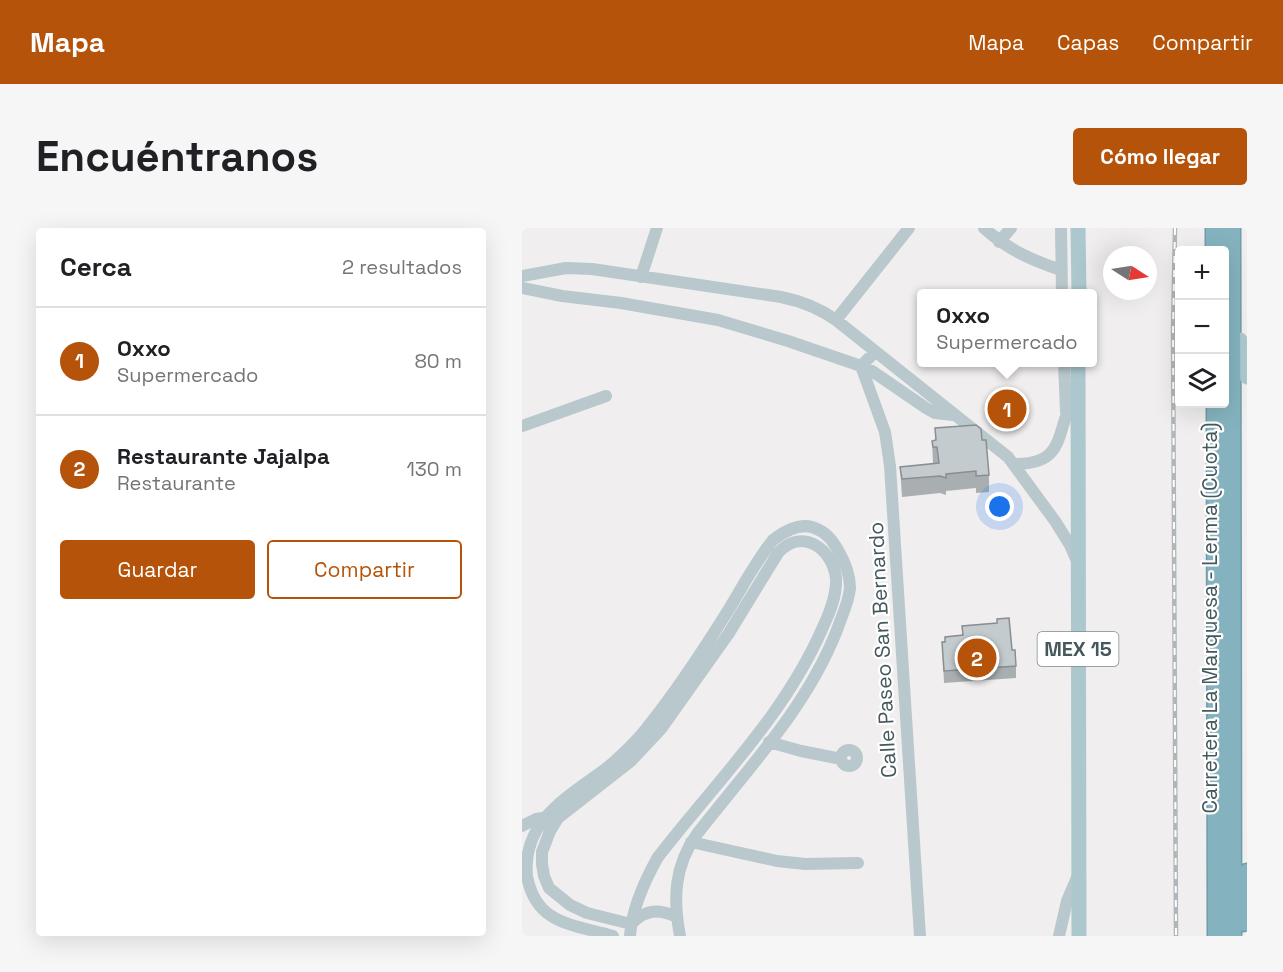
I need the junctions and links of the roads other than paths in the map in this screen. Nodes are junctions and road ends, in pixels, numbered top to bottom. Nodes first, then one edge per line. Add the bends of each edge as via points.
1 (657, 228) edge
2 (909, 228) edge
3 (984, 228) edge
4 (1011, 228) edge
5 (1061, 228) edge
6 (1068, 228) edge
7 (1078, 228) edge
8 (1215, 228) edge
9 (1231, 228) edge
10 (1240, 228) edge
11 (999, 242) junction
12 (1215, 246) edge
13 (1061, 270) junction
14 (522, 276) edge
15 (640, 277) junction
16 (522, 288) edge
17 (1062, 289) edge
18 (1068, 289) edge
19 (1079, 289) edge
20 (836, 320) junction
21 (875, 352) junction
22 (861, 366) junction
23 (1064, 367) edge
24 (1077, 367) edge
25 (1247, 377) edge
26 (1078, 394) junction
27 (606, 396) dead end
28 (1216, 408) edge
29 (1066, 414) junction
30 (954, 415) junction
31 (528, 424) edge
32 (1014, 464) junction
33 (1078, 563) junction
34 (823, 627) junction
35 (724, 629) junction
36 (837, 632) junction
37 (769, 742) junction
38 (841, 759) dead end
39 (547, 821) junction
40 (522, 826) edge
41 (691, 842) junction
42 (858, 863) dead end
43 (1247, 873) edge
44 (1078, 874) junction
45 (642, 892) junction
46 (675, 899) junction
47 (677, 917) junction
48 (630, 930) edge
49 (613, 936) edge
50 (681, 936) edge
51 (920, 936) edge
52 (1059, 936) edge
53 (1079, 936) edge
54 (1217, 936) edge
55 (1232, 936) edge
56 (1243, 936) edge

1 - 15 street
2 - 20 street
3 - 11 street
4 - 11 street
5 - 13 street
6 - 18 main road
7 - 19 main road
8 - 12 highway
9 - 55 highway, Carretera La Marquesa - Lerma (Cuota)
10 - 25 main road via 1240,357
11 - 13 street
13 - 17 street
14 - 15 street via 581,268
15 - 20 street via 792,299
16 - 22 street via 677,312 743,327
20 - 21 street
21 - 22 street
21 - 30 street
22 - 30 street via 935,413
22 - 51 street, Calle Paseo San Bernardo via 885,432 890,466
23 - 29 street
24 - 26 main road, MEX 15
26 - 29 street
26 - 33 main road, MEX 15
27 - 31 street
28 - 54 highway, Carretera La Marquesa - Lerma (Cuota)
29 - 32 street via 1059,439 1048,456 1034,463
30 - 32 street
32 - 33 street via 1063,533
33 - 44 main road, MEX 15
34 - 35 street via 834,598 836,577 821,550 800,540 785,545 778,553
34 - 36 street
34 - 45 street via 778,708 658,857
35 - 36 street via 773,540 805,526 828,536 848,570 850,591
35 - 39 street via 635,742
36 - 37 street via 800,700
37 - 38 street
37 - 41 street
39 - 40 street
39 - 48 street via 542,864 549,888 587,913
39 - 49 street via 529,842 526,856 533,898 554,918
41 - 42 street via 791,863
41 - 46 street via 681,863
43 - 56 highway
44 - 52 street
44 - 53 main road, MEX 15
45 - 46 street via 655,904
45 - 48 street
46 - 47 street
47 - 48 street via 651,911 644,913
47 - 50 street

